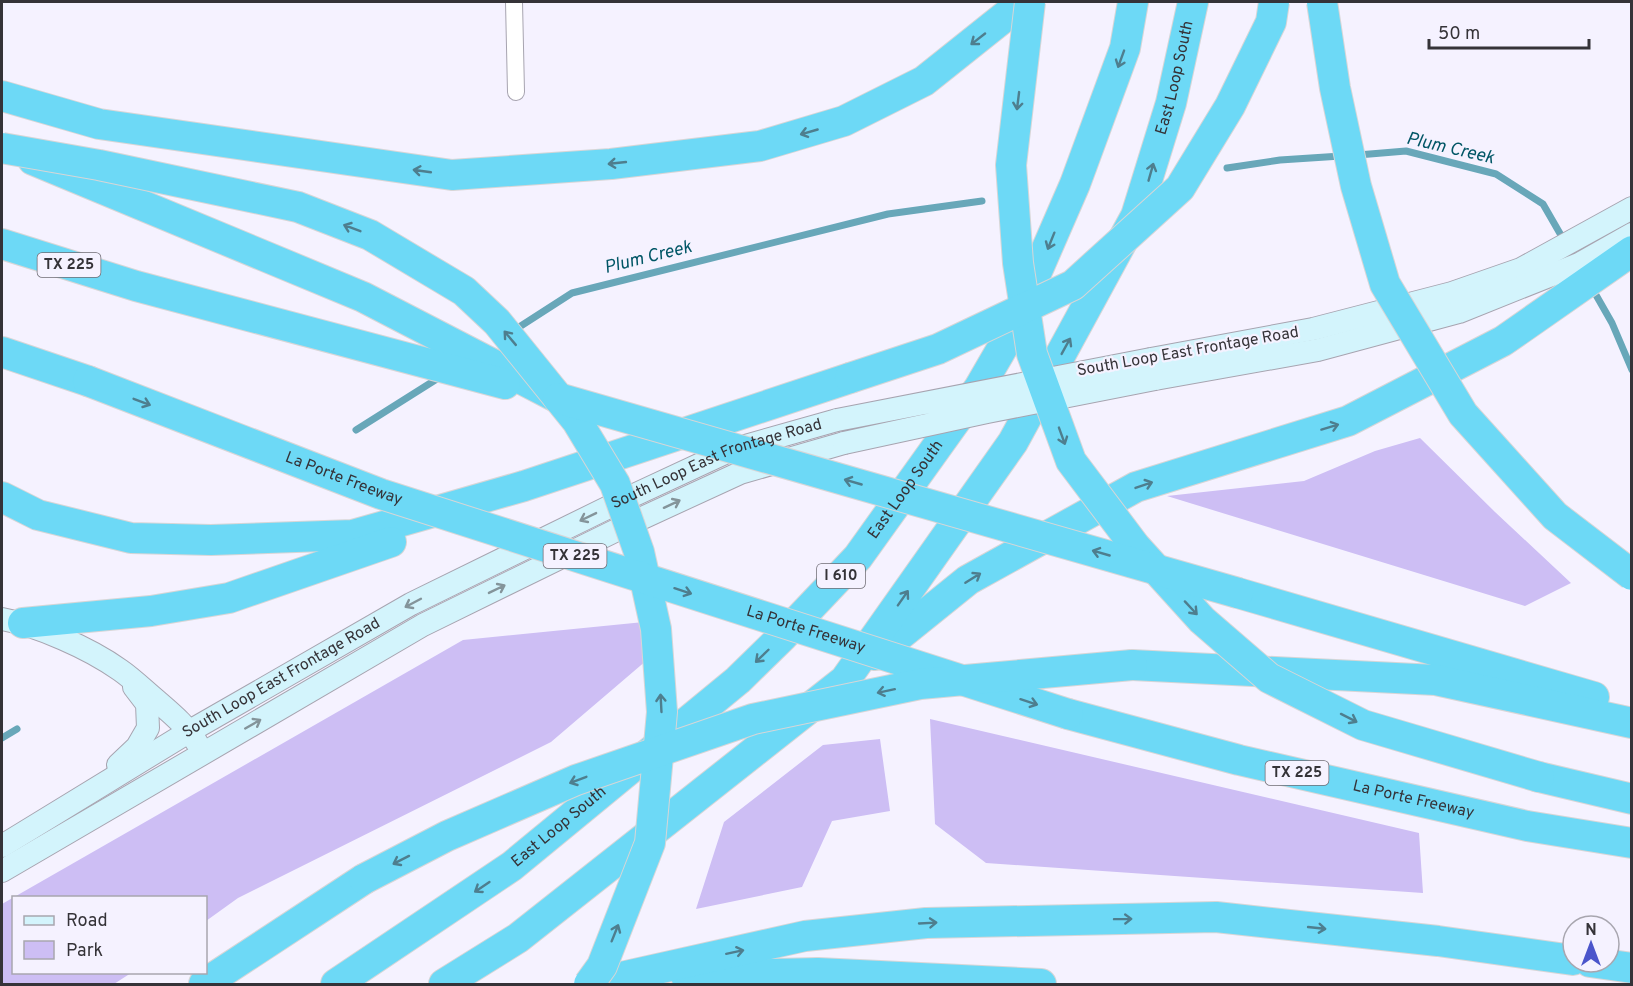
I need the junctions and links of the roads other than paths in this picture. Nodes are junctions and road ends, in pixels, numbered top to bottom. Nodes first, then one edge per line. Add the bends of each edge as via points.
1 (514, 2) edge
2 (1023, 2) edge
3 (1030, 2) edge
4 (1133, 2) edge
5 (1193, 2) edge
6 (1274, 2) edge
7 (1322, 2) edge
8 (516, 92) dead end
9 (2, 96) edge
10 (2, 148) edge
11 (1627, 210) edge
12 (2, 244) edge
13 (1630, 244) edge
14 (1485, 291) junction
15 (2, 352) edge
16 (1153, 369) junction
17 (558, 398) junction
18 (524, 486) junction
19 (2, 497) edge
20 (1632, 575) edge
21 (12, 621) edge
22 (120, 670) junction
23 (845, 680) junction
24 (1632, 708) edge
25 (1632, 723) edge
26 (190, 731) junction
27 (202, 753) junction
28 (82, 797) junction
29 (1632, 799) edge
30 (1632, 843) edge
31 (2, 846) edge
32 (2, 871) edge
33 (1561, 958) edge
34 (825, 979) edge
35 (601, 982) edge
36 (204, 984) edge
37 (336, 984) edge
38 (444, 984) edge
39 (1041, 984) edge

1 - 8 street
2 -> 9 highway via 924,81 844,121 760,146 611,164 452,175 99,124
3 -> 29 highway, bridge via 1011,165 1018,263 1032,354 1071,461 1142,555 1203,620 1269,678 1363,725 1539,777
4 -> 37 highway, East Loop South / I 610 via 1125,48 1075,184 1008,338 979,388 858,557 738,680 512,866
23 -> 5 highway, East Loop South via 1013,442 1137,216 1171,103
6 - 18 highway, bridge via 1271,22 1230,106 1180,188 1073,285 939,349
7 - 20 highway, bridge via 1356,186 1385,284 1463,414 1555,516
10 - 17 highway via 363,297
35 -> 10 highway, bridge via 602,966 650,843 662,712 656,629 639,552 615,484 577,421 497,322 464,291 370,235 298,207
11 - 14 main road, South Loop East Frontage Road
12 - 17 highway, TX 225 via 136,286
13 - 14 main road, South Loop East Frontage Road via 1579,264
23 -> 13 highway via 968,580 1136,487 1348,421 1503,341
14 - 16 main road, South Loop East Frontage Road via 1459,312 1318,350
15 -> 30 highway, La Porte Freeway / TX 225, bridge via 88,381 381,494 1068,714 1239,760 1527,826
16 -> 26 main road, South Loop East Frontage Road, bridge via 837,420 731,450 411,604
27 -> 16 main road, South Loop East Frontage Road, bridge via 423,625 740,473 844,443 987,412
24 -> 17 highway, TX 225, bridge
18 - 19 highway via 352,535 211,540 131,538 38,515
18 - 21 highway via 375,548 229,598 151,610
21 - 22 main road via 72,644
22 - 26 main road
22 - 28 main road via 147,704 148,728 137,747
23 - 38 highway, East Loop South via 518,938
25 -> 36 highway, bridge via 1436,680 1132,665 920,684 753,719 576,780 447,836 364,879
26 - 27 main road
26 - 28 main road, South Loop East Frontage Road
27 - 32 main road, South Loop East Frontage Road
28 - 31 main road, South Loop East Frontage Road
35 -> 33 highway via 805,936 926,922 1215,917
34 - 35 highway
34 - 39 highway

